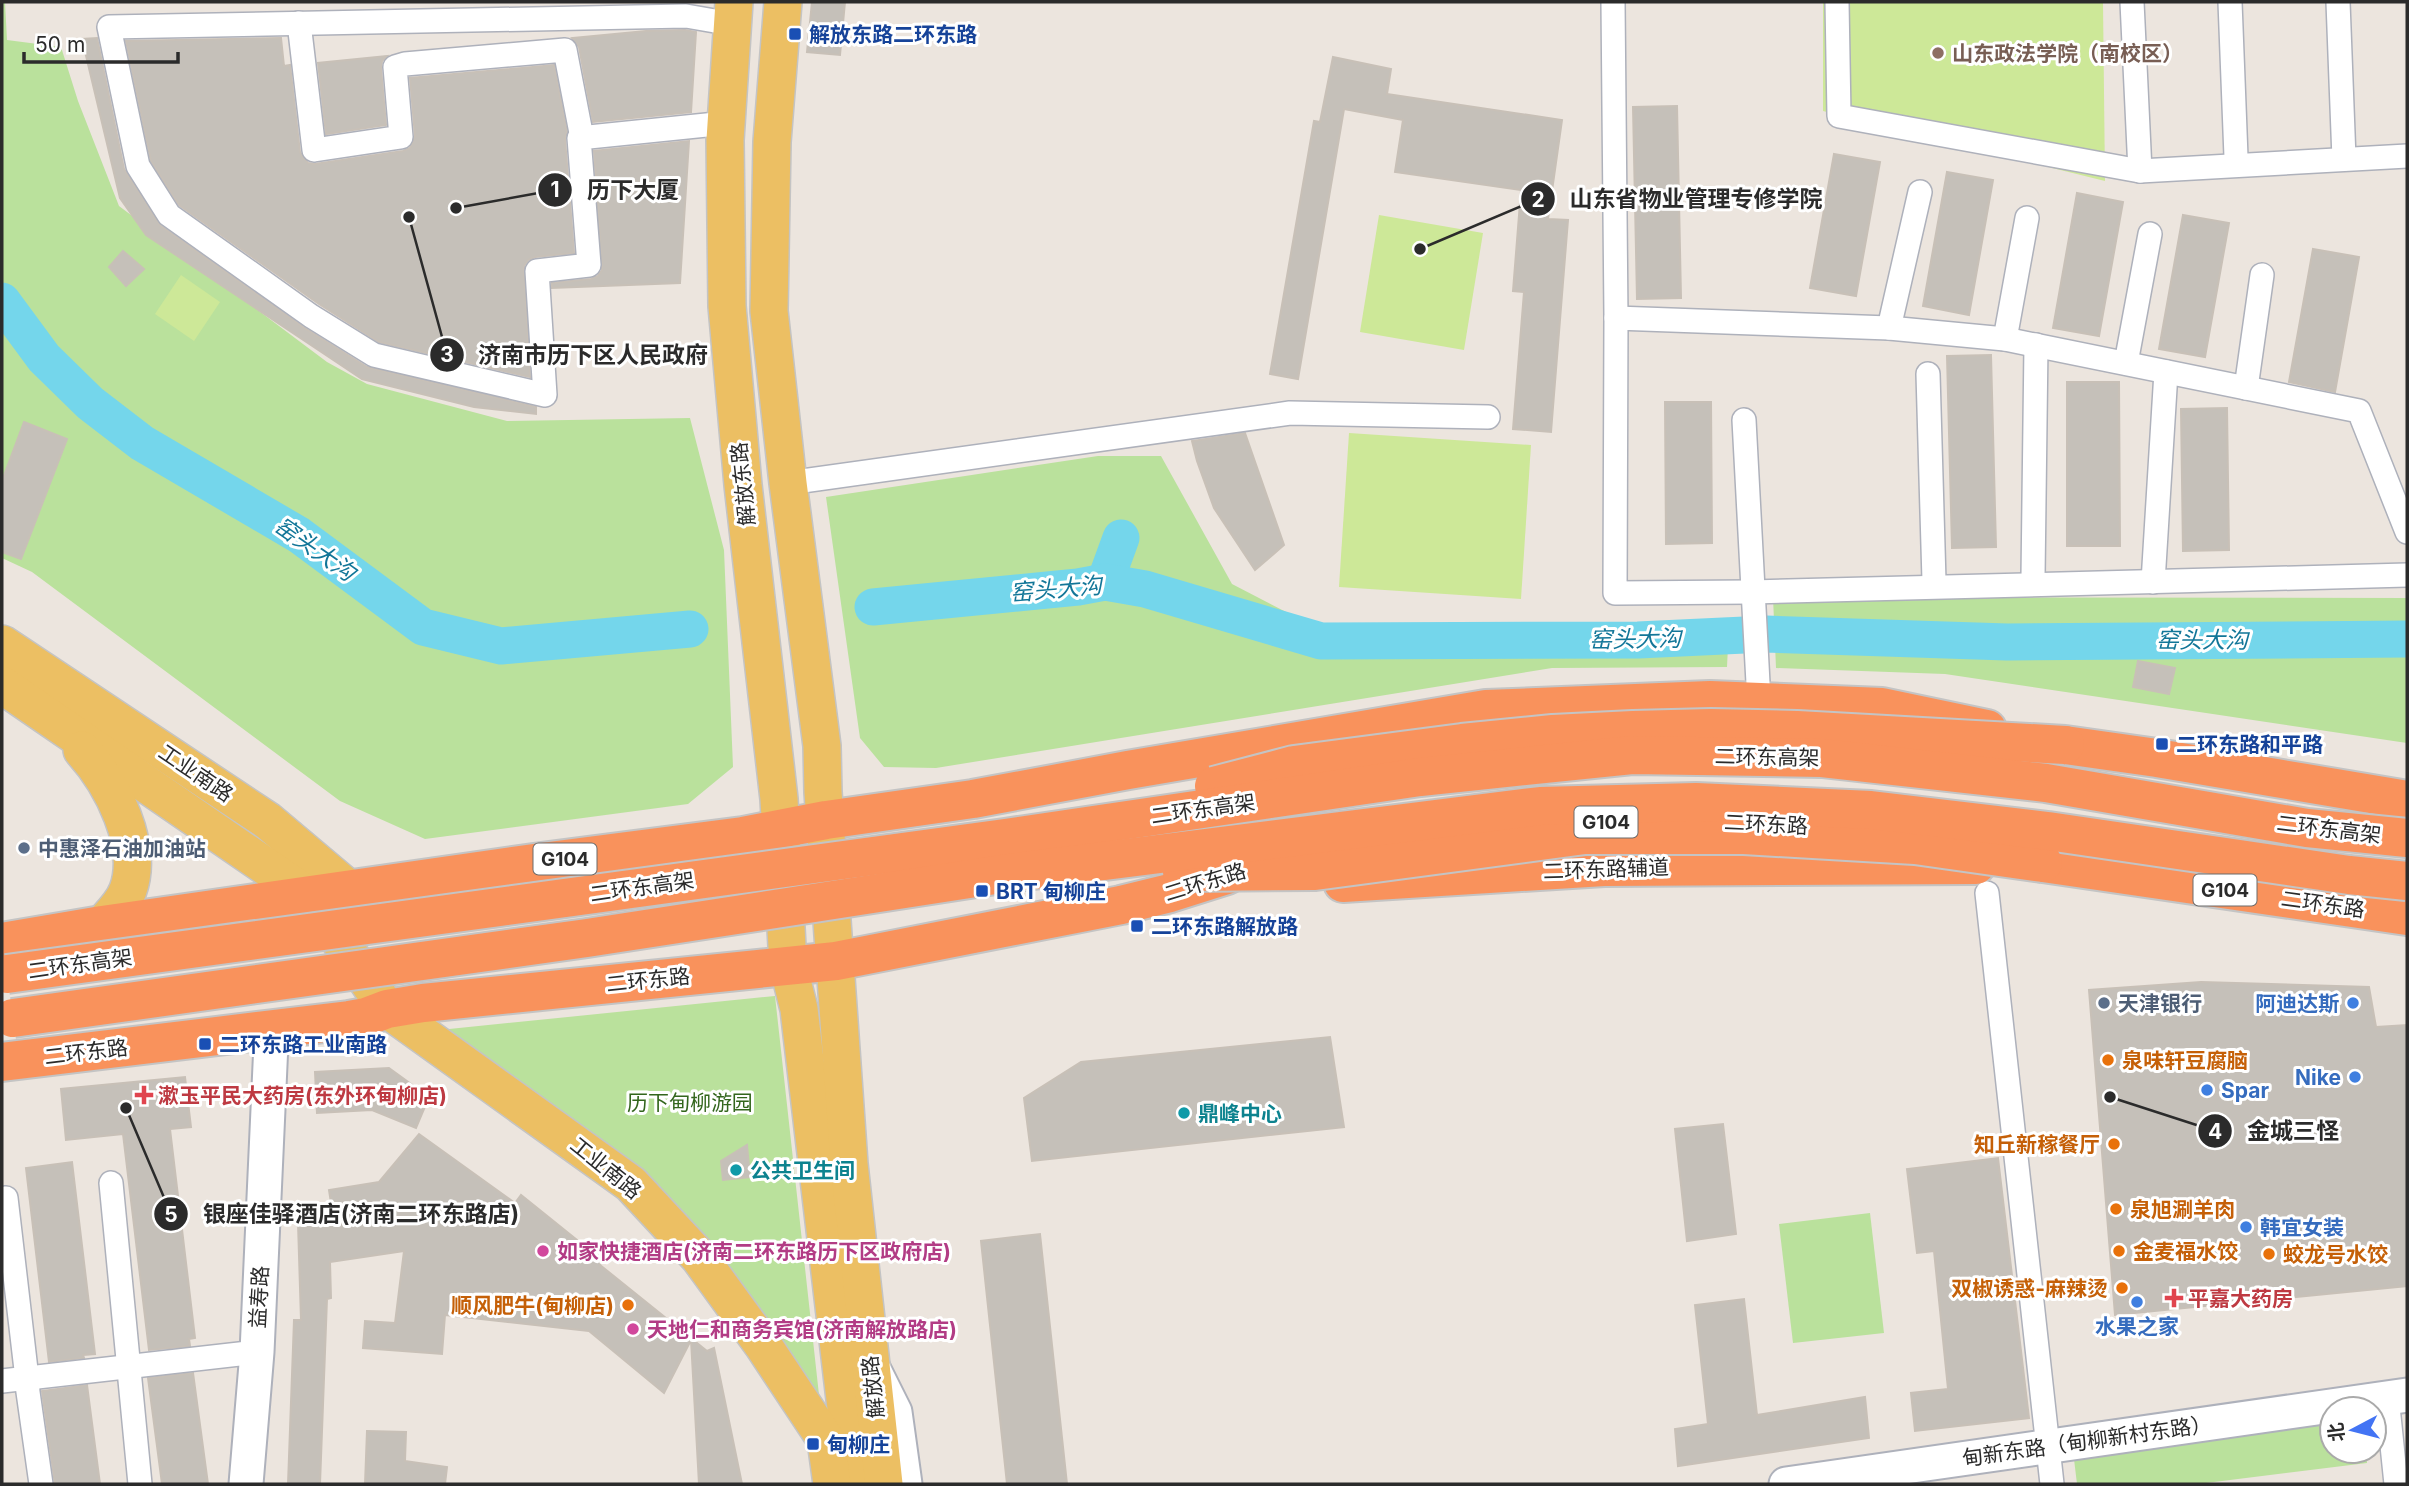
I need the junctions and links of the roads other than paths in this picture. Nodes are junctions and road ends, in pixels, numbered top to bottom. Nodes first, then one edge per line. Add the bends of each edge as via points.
1 (783, 2) edge
2 (1613, 2) edge
3 (1837, 2) edge
4 (2132, 2) edge
5 (2230, 2) edge
6 (2338, 2) edge
7 (733, 13) edge
8 (299, 23) junction
9 (726, 122) junction
10 (582, 138) junction
11 (2407, 156) edge
12 (2236, 157) dead end
13 (2344, 159) junction
14 (2140, 171) junction
15 (1920, 192) dead end
16 (2027, 218) dead end
17 (2150, 234) dead end
18 (2262, 275) dead end
19 (1616, 318) junction
20 (1889, 328) junction
21 (2005, 339) junction
22 (2036, 345) junction
23 (2126, 363) junction
24 (2166, 372) junction
25 (1928, 374) dead end
26 (2246, 388) junction
27 (1488, 417) dead end
28 (1744, 419) dead end
29 (788, 483) junction
30 (2407, 532) edge
31 (2407, 575) edge
32 (2033, 576) dead end
33 (1934, 582) dead end
34 (2153, 582) junction
35 (1751, 592) junction
36 (2, 644) edge
37 (2, 685) edge
38 (1758, 692) junction
39 (60, 726) junction
40 (2065, 745) junction
41 (1237, 752) junction
42 (2407, 800) edge
43 (826, 820) junction
44 (780, 829) junction
45 (2407, 838) edge
46 (1007, 856) junction
47 (2043, 863) junction
48 (2407, 881) edge
49 (351, 891) junction
50 (1170, 893) joint
51 (1987, 893) dead end
52 (309, 896) junction
53 (2407, 916) edge
54 (102, 925) junction
55 (2, 942) edge
56 (836, 961) junction
57 (788, 965) junction
58 (2, 975) edge
59 (387, 1009) junction
60 (2, 1019) edge
61 (281, 1028) junction
62 (2, 1062) edge
63 (833, 1166) junction
64 (111, 1183) dead end
65 (6, 1198) dead end
66 (257, 1352) junction
67 (871, 1364) junction
68 (127, 1367) junction
69 (2, 1381) edge
70 (27, 1383) junction
71 (2401, 1392) edge
72 (2048, 1447) junction
73 (851, 1479) edge
74 (41, 1484) edge
75 (140, 1484) edge
76 (246, 1484) edge
77 (905, 1484) edge
78 (1786, 1484) edge
79 (2052, 1484) edge
80 (2396, 1484) edge

1 - 29 main road via 772,142 769,311
2 - 19 street
3 - 14 street via 1839,116
4 - 14 street
5 - 12 street
6 - 13 street
7 - 8 street
7 - 9 main road, 解放东路
8 - 10 street via 314,150 401,136 395,67 565,50
8 - 10 street via 109,27 138,166 169,215 374,355 545,395 537,271 589,265
9 - 10 street
9 - 44 main road, 解放东路 via 727,306
11 - 13 street
13 - 14 street
15 - 20 street
16 - 21 street
17 - 23 street
18 - 26 street
19 - 20 street
19 - 35 street via 1615,593
20 - 21 street
21 - 22 street
22 - 23 street
22 - 32 street
23 - 24 street
24 - 26 street
24 - 34 street
25 - 33 street
26 - 30 street via 2359,411
27 - 29 street via 1290,413
28 - 35 street
29 - 43 main road via 822,747
31 - 34 street
34 - 35 street
35 - 38 street
36 - 49 main road, 工业南路 via 268,821
37 - 39 main road, 工业南路
38 - 40 highway via 1882,707
38 - 41 highway via 1710,700 1486,709
39 - 52 main road, 工业南路
39 - 54 main road via 107,784 133,854 128,890
40 - 41 highway via 2011,757 1809,743 1640,741 1292,779
40 - 42 highway
40 - 46 highway, bridge via 1735,728 1553,734 1462,743 1294,765
41 - 43 highway, G104
43 - 44 highway, G104
43 - 56 main road
44 - 49 highway, G104
44 - 57 main road, 解放东路
45 - 46 highway, 二环东高架, bridge via 2307,828 2046,783 1822,758 1632,755 1420,777
46 - 47 highway, bridge via 1315,871 1585,835 1744,835 1902,844
46 - 48 highway, 二环东高架, bridge via 1540,806 1696,802 1871,810
46 - 58 highway, 二环东高架, bridge
46 - 60 highway, 二环东高架, bridge via 587,938
47 - 50 highway, 二环东路辅道 via 1604,867
47 - 53 highway, 二环东路 / G104
49 - 52 highway, G104
49 - 59 main road
50 - 56 highway, 二环东路
51 - 72 street
52 - 54 highway, G104
52 - 59 main road, 工业南路
54 - 55 highway, G104
56 - 57 highway, 二环东路
56 - 63 main road, 解放路
57 - 59 highway, 二环东路
57 - 63 main road, 解放路
59 - 61 highway, 二环东路 via 366,1017
59 - 73 main road, 工业南路 via 631,1184 699,1257
61 - 62 highway, 二环东路
61 - 66 street, 益寿路 via 271,1043
63 - 67 main road, 解放路
63 - 73 main road, 解放路
64 - 68 street
65 - 70 street
66 - 68 street
66 - 76 street, 益寿路
67 - 73 main road, 解放路
67 - 77 street via 895,1412
68 - 70 street
68 - 75 street
69 - 70 street
70 - 74 street
71 - 72 street, 甸新东路（甸柳新村东路）
71 - 80 street
72 - 78 street, 甸新东路（甸柳新村东路）
72 - 79 street

